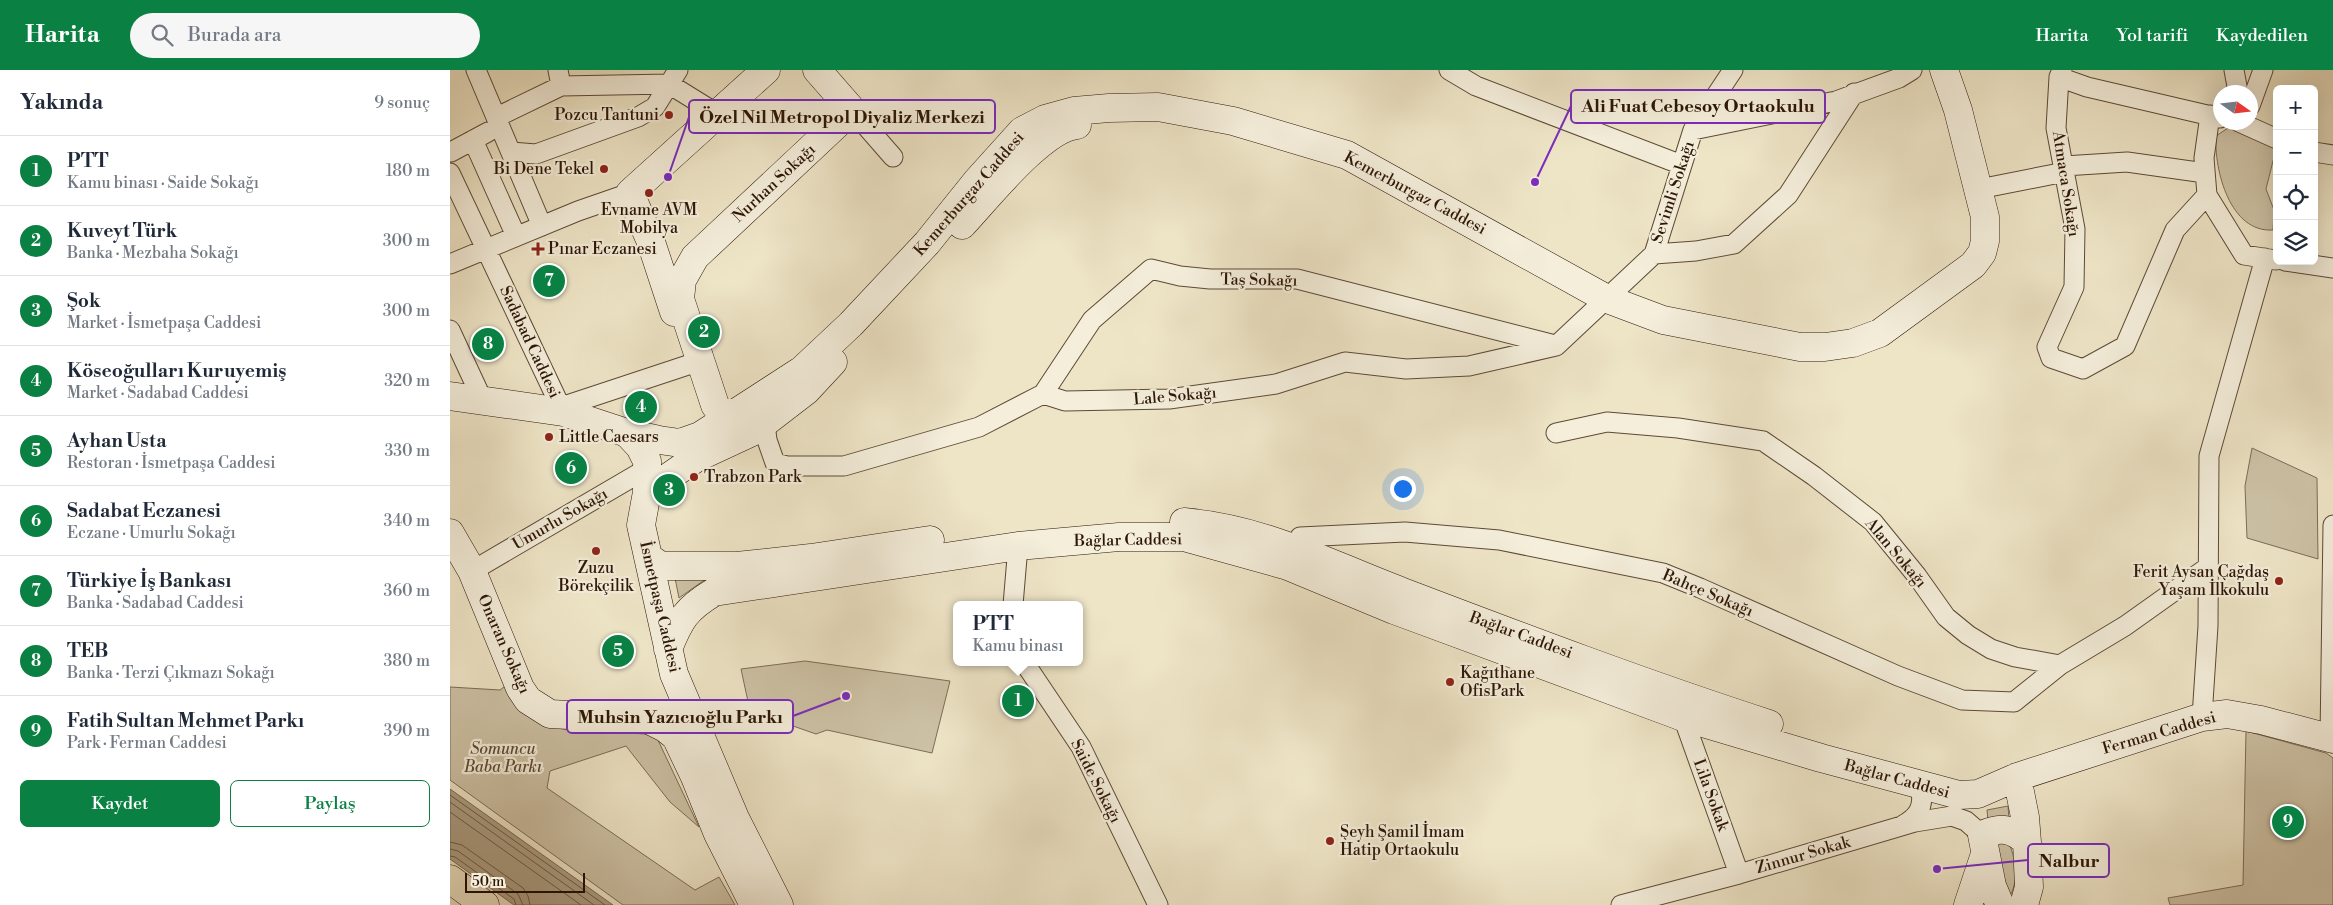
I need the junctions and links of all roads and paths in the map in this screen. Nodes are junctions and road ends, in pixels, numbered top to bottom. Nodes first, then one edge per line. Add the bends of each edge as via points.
1 (476, 70) edge
2 (766, 70) edge
3 (817, 70) edge
4 (1449, 70) edge
5 (1733, 70) edge
6 (1912, 70) edge
7 (1944, 70) edge
8 (2234, 70) edge
9 (2263, 70) edge
10 (2061, 73) edge
11 (673, 77) edge
12 (559, 78) edge
13 (2237, 85) edge
14 (2258, 85) edge
15 (1854, 93) junction
16 (852, 110) junction
17 (718, 115) junction
18 (2213, 116) edge
19 (2213, 124) edge
20 (486, 130) junction
21 (1693, 130) junction
22 (2258, 130) edge
23 (2273, 137) edge
24 (451, 152) edge
25 (511, 152) junction
26 (2318, 153) edge
27 (2333, 156) edge
28 (893, 157) dead end
29 (1682, 165) junction
30 (2064, 169) junction
31 (450, 173) edge
32 (2206, 173) junction
33 (1979, 189) junction
34 (630, 193) junction
35 (2207, 195) junction
36 (542, 226) junction
37 (516, 236) junction
38 (651, 242) junction
39 (485, 248) junction
40 (1654, 254) junction
41 (695, 257) junction
42 (2271, 259) edge
43 (450, 264) edge
44 (2312, 265) edge
45 (2333, 268) edge
46 (1607, 299) junction
47 (450, 330) edge
48 (1556, 346) junction
49 (691, 364) junction
50 (1043, 394) junction
51 (450, 396) edge
52 (482, 399) junction
53 (562, 409) junction
54 (765, 422) junction
55 (708, 432) junction
56 (627, 433) junction
57 (1556, 433) dead end
58 (647, 480) junction
59 (2333, 525) edge
60 (450, 533) edge
61 (1018, 546) junction
62 (1291, 556) junction
63 (648, 557) junction
64 (2208, 567) junction
65 (472, 571) junction
66 (1013, 601) edge
67 (671, 662) junction
68 (2060, 665) junction
69 (1027, 666) edge
70 (1683, 717) junction
71 (2202, 717) junction
72 (647, 720) junction
73 (2331, 738) edge
74 (2017, 777) junction
75 (1914, 784) junction
76 (1959, 795) junction
77 (1902, 826) junction
78 (2027, 842) junction
79 (1984, 844) junction
80 (1739, 874) junction
81 (450, 879) edge
82 (485, 905) edge
83 (754, 905) edge
84 (779, 905) edge
85 (1158, 905) edge
86 (1624, 905) edge
87 (1968, 905) edge
88 (2000, 905) edge
89 (2024, 905) edge

1 - 20 street
2 - 17 street
3 - 16 street
4 - 29 street via 1476,86
5 - 21 street, Sevimli Sokağı
6 - 15 street via 1899,78
7 - 33 street, Kemerburgaz Caddesi
8 - 13 street
9 - 14 street
10 - 18 street, Atmaca Sokağı via 2087,87
10 - 30 street, Atmaca Sokağı via 2056,128
11 - 12 street
11 - 17 street
11 - 25 street via 655,107 638,118 536,154
12 - 20 street
15 - 21 street via 1836,101
15 - 40 street, Sevimli Sokağı via 1788,195 1734,244
16 - 28 street
16 - 41 street, Nurhan Sokağı
17 - 34 street
19 - 32 street, Atmaca Sokağı via 2204,158
20 - 24 street
20 - 25 street
20 - 37 street
21 - 29 street, Sevimli Sokağı
22 - 23 street
25 - 36 street
26 - 27 street
29 - 40 street, Sevimli Sokağı
30 - 32 street via 2127,162
30 - 33 street
30 - 35 street, Atmaca Sokağı via 2075,229 2074,287 2046,347 2051,358 2083,369 2125,346 2175,230
31 - 39 street, Sadabad Caddesi
32 - 35 street, Atmaca Sokağı
33 - 46 street, Kemerburgaz Caddesi via 1985,217 1984,241 1982,253 1973,265 1880,333 1854,343 1800,347 1663,320
34 - 36 street
34 - 38 street
35 - 42 street, Atmaca Sokağı via 2244,255
36 - 37 street
37 - 39 street
38 - 41 street via 678,257
38 - 49 street
39 - 43 street
39 - 53 street, Sadabad Caddesi
40 - 46 street, Sevimli Sokağı
41 - 55 street, Nurhan Sokağı via 682,280 680,299 714,405
42 - 64 street via 2209,456
44 - 45 street
46 - 48 street, Lale Sokağı
46 - 54 street, Kemerburgaz Caddesi via 1578,299 1322,159 1229,133 1158,120 1073,126 1058,131 1036,146 806,391
46 - 55 street, Kemerburgaz Caddesi via 1347,155 1233,121 1158,107 1074,111 1045,119 1022,131 927,243 851,324 802,370
47 - 52 street
48 - 50 street, Lale Sokağı via 1469,366 1406,369 1345,362 1276,384 1169,398 1066,401
48 - 50 street, Taş Sokağı via 1298,279 1210,279 1180,276 1151,268 1092,320
49 - 53 street
49 - 55 street via 706,409
50 - 54 street via 979,427 844,466 775,463
51 - 52 street
52 - 53 street
53 - 56 street, Sadabad Caddesi
54 - 55 street, Kemerburgaz Caddesi via 754,431
55 - 56 street, Sadabad Caddesi
55 - 58 street
56 - 58 street via 640,448
57 - 68 street, Alan Sokağı via 1607,422 1678,428 1763,441 1873,522 1946,617 1968,635 2015,657
58 - 63 street, İsmetpaşa Caddesi via 641,526
58 - 65 street, Umurlu Sokağı
59 - 73 street
60 - 65 street, Onaran Sokağı
61 - 62 street, Bağlar Caddesi via 1119,537 1184,537
61 - 66 street
61 - 67 street, Bağlar Caddesi via 714,592 687,612
62 - 63 street, Bağlar Caddesi via 1235,529 1186,522 1118,519 1021,527 737,566 660,566
62 - 68 street, Bahçe Sokağı via 1300,537 1405,532 1499,540 1663,573 1898,676 1962,700 2014,702
62 - 70 street, Bağlar Caddesi via 1394,610
62 - 74 street, Bağlar Caddesi via 1401,591 1689,698 1823,742 1954,777 1991,774
63 - 67 street, İsmetpaşa Caddesi
64 - 68 street via 2125,626
64 - 71 street
65 - 72 street, Onaran Sokağı via 520,688 528,700 550,714
67 - 72 street, Bağlar Caddesi via 660,705
67 - 84 street, İsmetpaşa Caddesi via 735,818
69 - 85 street, Saide Sokağı via 1081,747
70 - 75 street, Bağlar Caddesi
70 - 80 street, Lila Sokak
71 - 73 street, Ferman Caddesi via 2227,714
71 - 74 street, Ferman Caddesi
72 - 83 street via 665,728 684,750 718,834
74 - 76 street, Bağlar Caddesi via 1978,794
74 - 78 street
75 - 76 street, Bağlar Caddesi
75 - 77 street via 1921,792 1921,807 1916,818
76 - 79 street via 1970,808
77 - 79 street, Zinnur Sokak via 1952,816 1966,821
77 - 80 street, Zinnur Sokak
78 - 79 street via 2010,830 2000,829
78 - 89 street via 2029,887
79 - 87 street
79 - 88 street via 1992,886
80 - 86 street, Zinnur Sokak
81 - 82 main road

